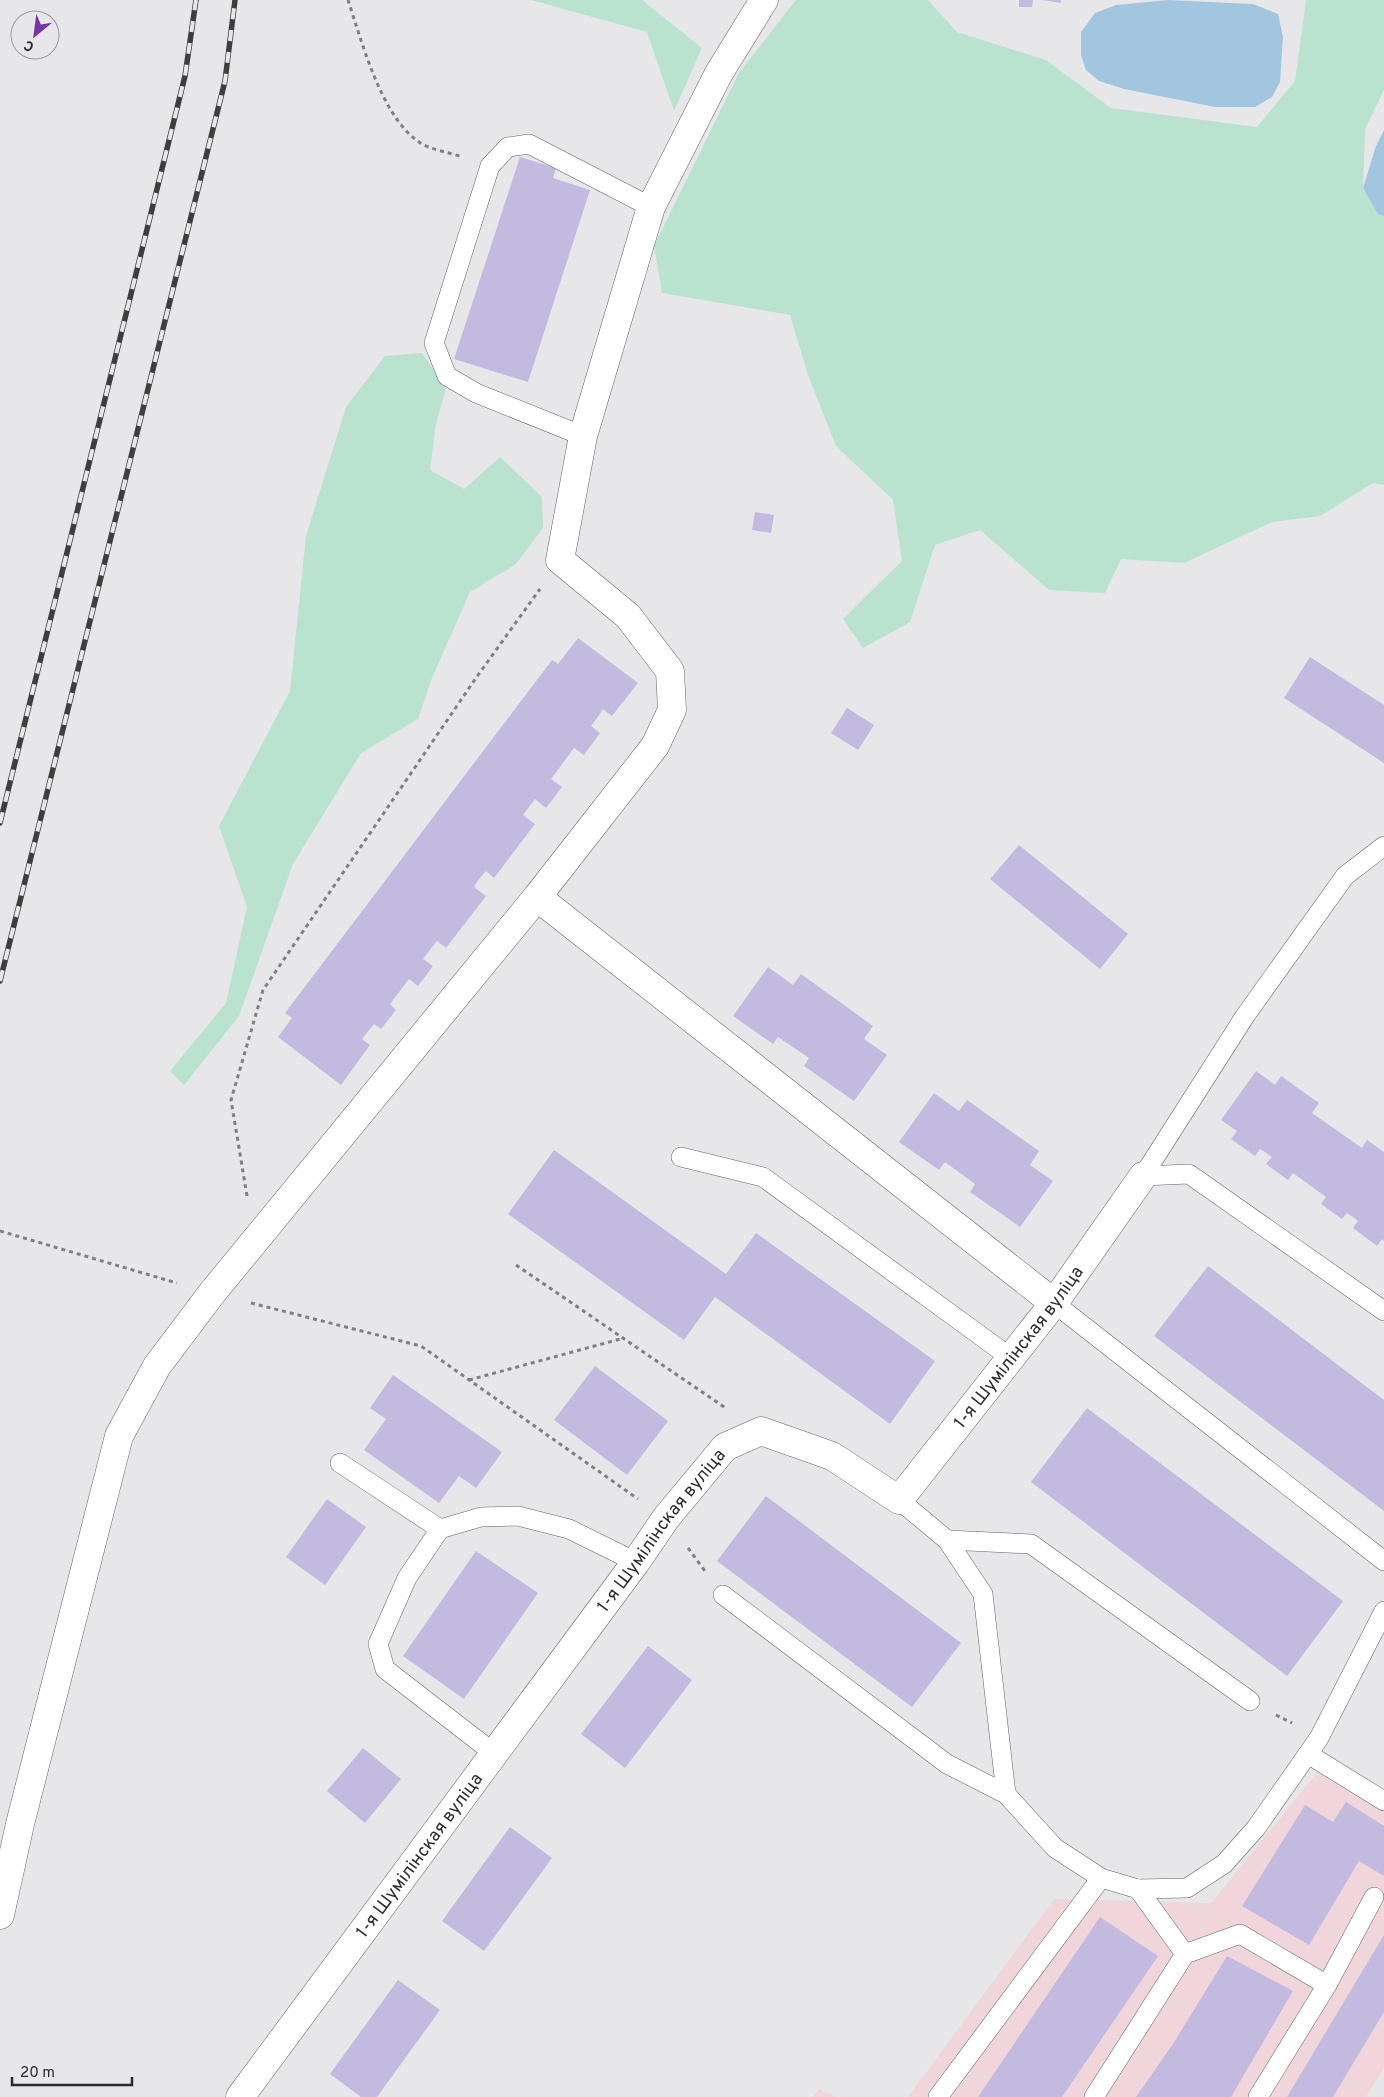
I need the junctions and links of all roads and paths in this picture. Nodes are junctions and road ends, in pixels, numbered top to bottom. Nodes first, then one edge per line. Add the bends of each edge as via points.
1 (348, 0) edge
2 (764, 0) edge
3 (490, 166) junction
4 (651, 207) junction
5 (583, 436) junction
6 (560, 560) junction
7 (1384, 846) edge
8 (537, 898) junction
9 (681, 1156) dead end
10 (1143, 1176) junction
11 (0, 1231) edge
12 (255, 1243) junction
13 (516, 1265) dead end
14 (212, 1293) junction
15 (1054, 1303) junction
16 (1384, 1311) edge
17 (624, 1338) junction
18 (1010, 1358) junction
19 (469, 1380) junction
20 (761, 1431) junction
21 (340, 1463) dead end
22 (899, 1500) junction
23 (666, 1518) junction
24 (440, 1529) junction
25 (947, 1540) junction
26 (1384, 1561) edge
27 (636, 1562) junction
28 (723, 1595) joint
29 (1384, 1611) edge
30 (1250, 1701) joint
31 (1319, 1738) junction
32 (495, 1754) junction
33 (1308, 1754) junction
34 (1006, 1794) junction
35 (1384, 1801) edge
36 (1100, 1878) junction
37 (1138, 1889) junction
38 (1374, 1897) dead end
39 (0, 1915) edge
40 (1185, 1954) junction
41 (1327, 1985) junction
42 (240, 2097) edge
43 (938, 2097) edge
44 (1094, 2097) edge
45 (1258, 2097) edge

1 - 3 path via 366,55 390,111 419,142
2 - 4 street via 719,73
3 - 4 lane via 508,147 529,144
3 - 5 lane via 434,343 447,376 476,393
4 - 5 street
5 - 6 street
6 - 8 street via 628,616 670,671 672,710 655,746
6 - 12 path via 263,990 231,1100
7 - 10 lane via 1345,876 1244,1016
8 - 12 street
8 - 15 street
9 - 18 lane via 763,1177
10 - 15 street, 1-я Шумілінская вуліца
10 - 16 lane via 1189,1174
11 - 14 path
12 - 14 street
13 - 17 path
14 - 19 path via 421,1346
14 - 39 street via 157,1366 119,1436 20,1824
15 - 18 street, 1-я Шумілінская вуліца
15 - 26 lane
17 - 19 path
17 - 20 path
18 - 22 street, 1-я Шумілінская вуліца
19 - 23 path
20 - 22 street via 832,1456
20 - 23 street, 1-я Шумілінская вуліца via 725,1447
21 - 24 lane
22 - 25 lane
23 - 27 street, 1-я Шумілінская вуліца
23 - 28 path
24 - 27 lane via 481,1517 518,1516 569,1529
24 - 32 lane via 407,1578 378,1644 385,1670
25 - 30 lane via 1030,1544
25 - 34 lane via 983,1594
27 - 32 street, 1-я Шумілінская вуліца
28 - 34 lane via 947,1764
29 - 31 lane
30 - 31 path
31 - 33 lane
32 - 42 street, 1-я Шумілінская вуліца
33 - 35 lane
33 - 37 lane via 1256,1828 1224,1864 1187,1888
34 - 36 lane via 1055,1848
36 - 37 lane
36 - 43 lane
37 - 40 lane
38 - 41 lane
40 - 41 lane via 1240,1934
40 - 44 lane
41 - 45 lane

